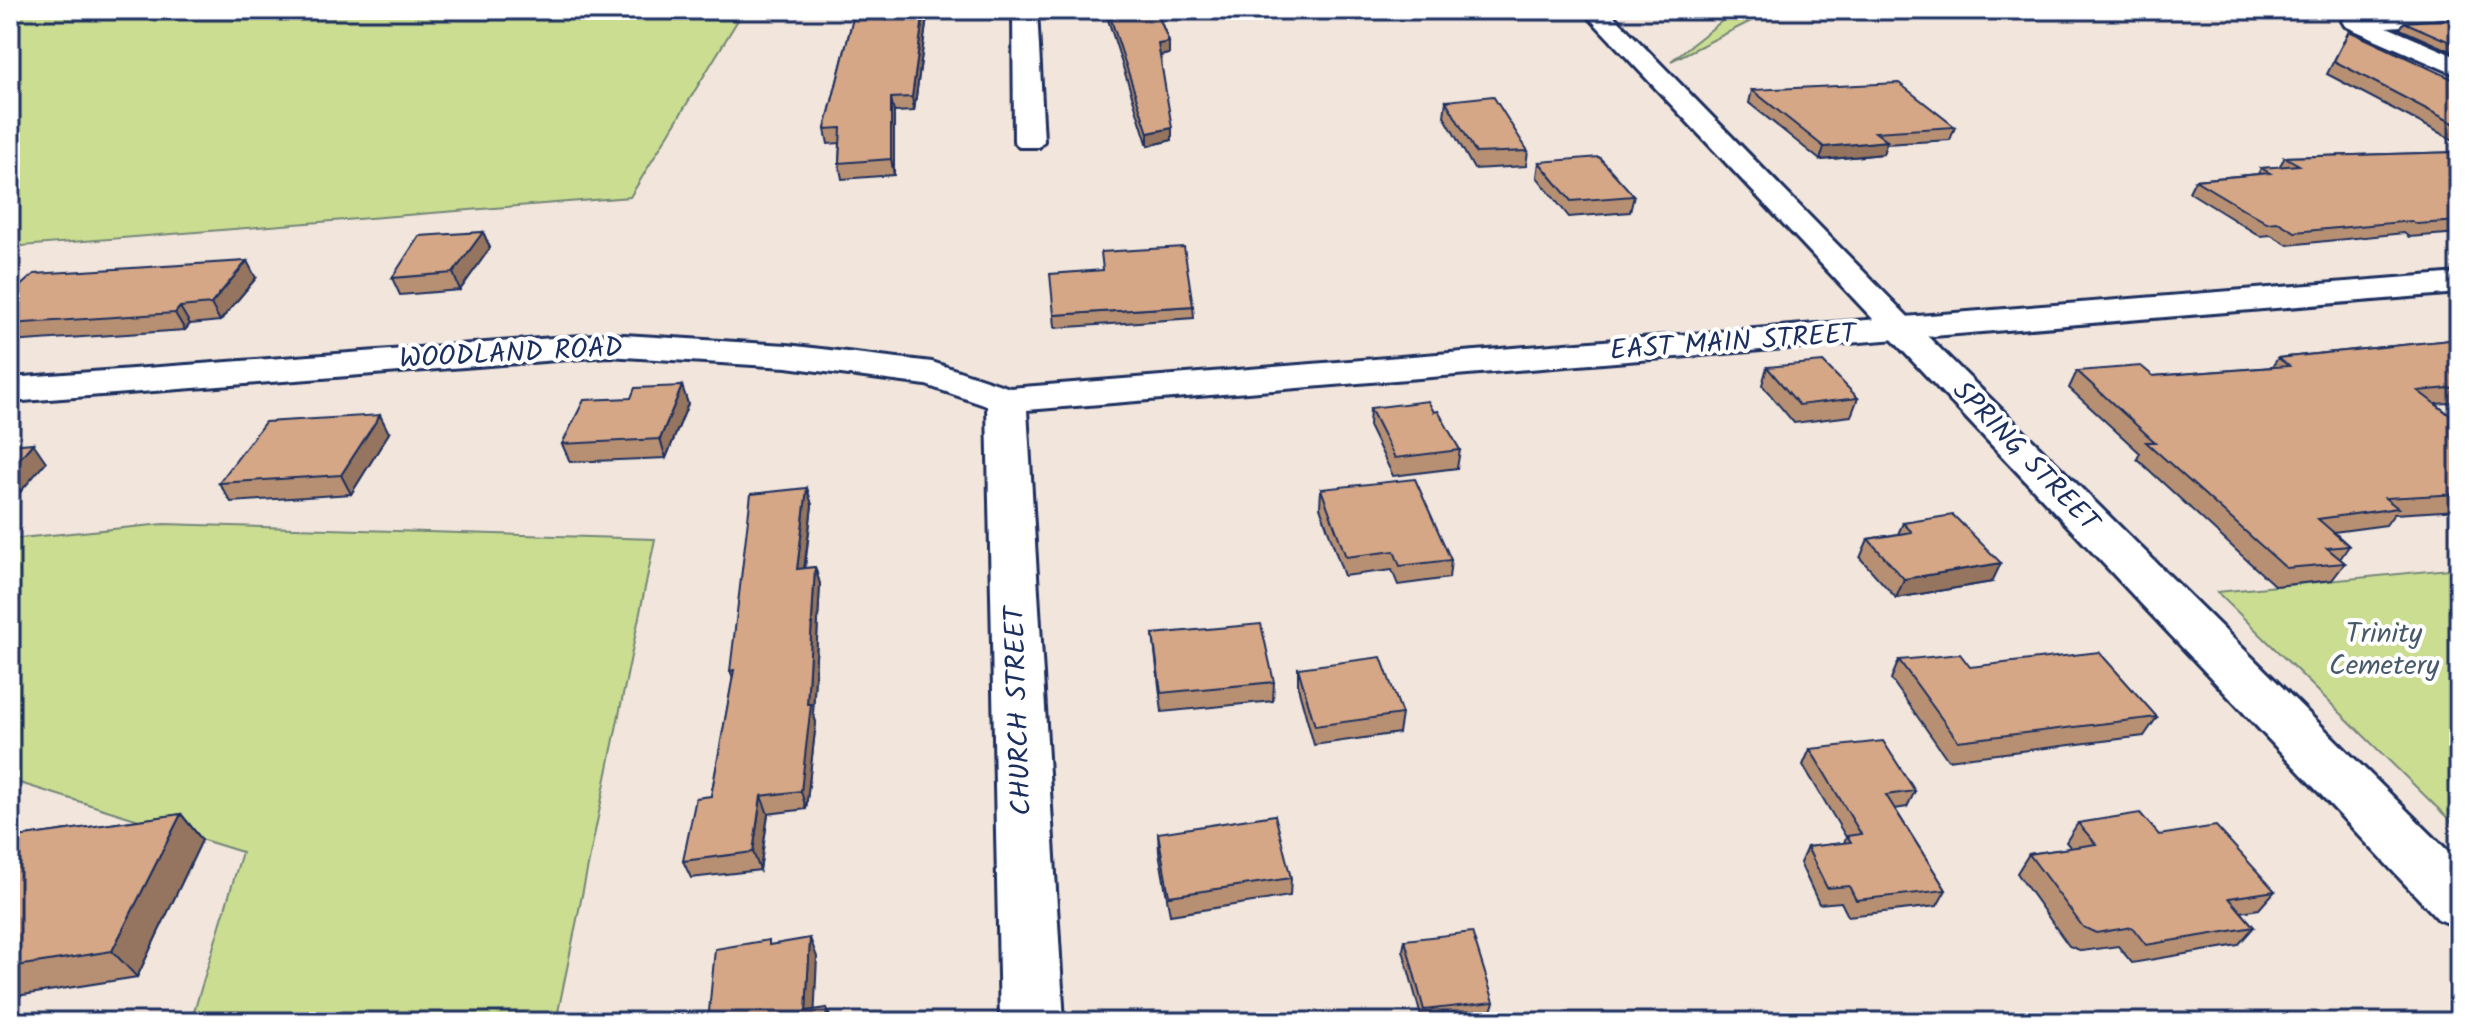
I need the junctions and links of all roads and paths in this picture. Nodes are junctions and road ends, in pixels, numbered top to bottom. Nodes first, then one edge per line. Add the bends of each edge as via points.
1 (1025, 10) edge
2 (1594, 10) edge
3 (2459, 15) edge
4 (2459, 68) edge
5 (1029, 141) dead end
6 (2459, 283) edge
7 (1900, 330) junction
8 (10, 390) edge
9 (1007, 400) junction
10 (2459, 901) edge
11 (1032, 1022) edge

1 - 5 street
2 - 7 street, SPRING STREET
3 - 4 street via 2354,21
6 - 7 street, EAST MAIN STREET
7 - 9 street, EAST MAIN STREET
7 - 10 street, SPRING STREET
8 - 9 street, WOODLAND ROAD via 608,345 787,356 932,374
9 - 11 street, CHURCH STREET

